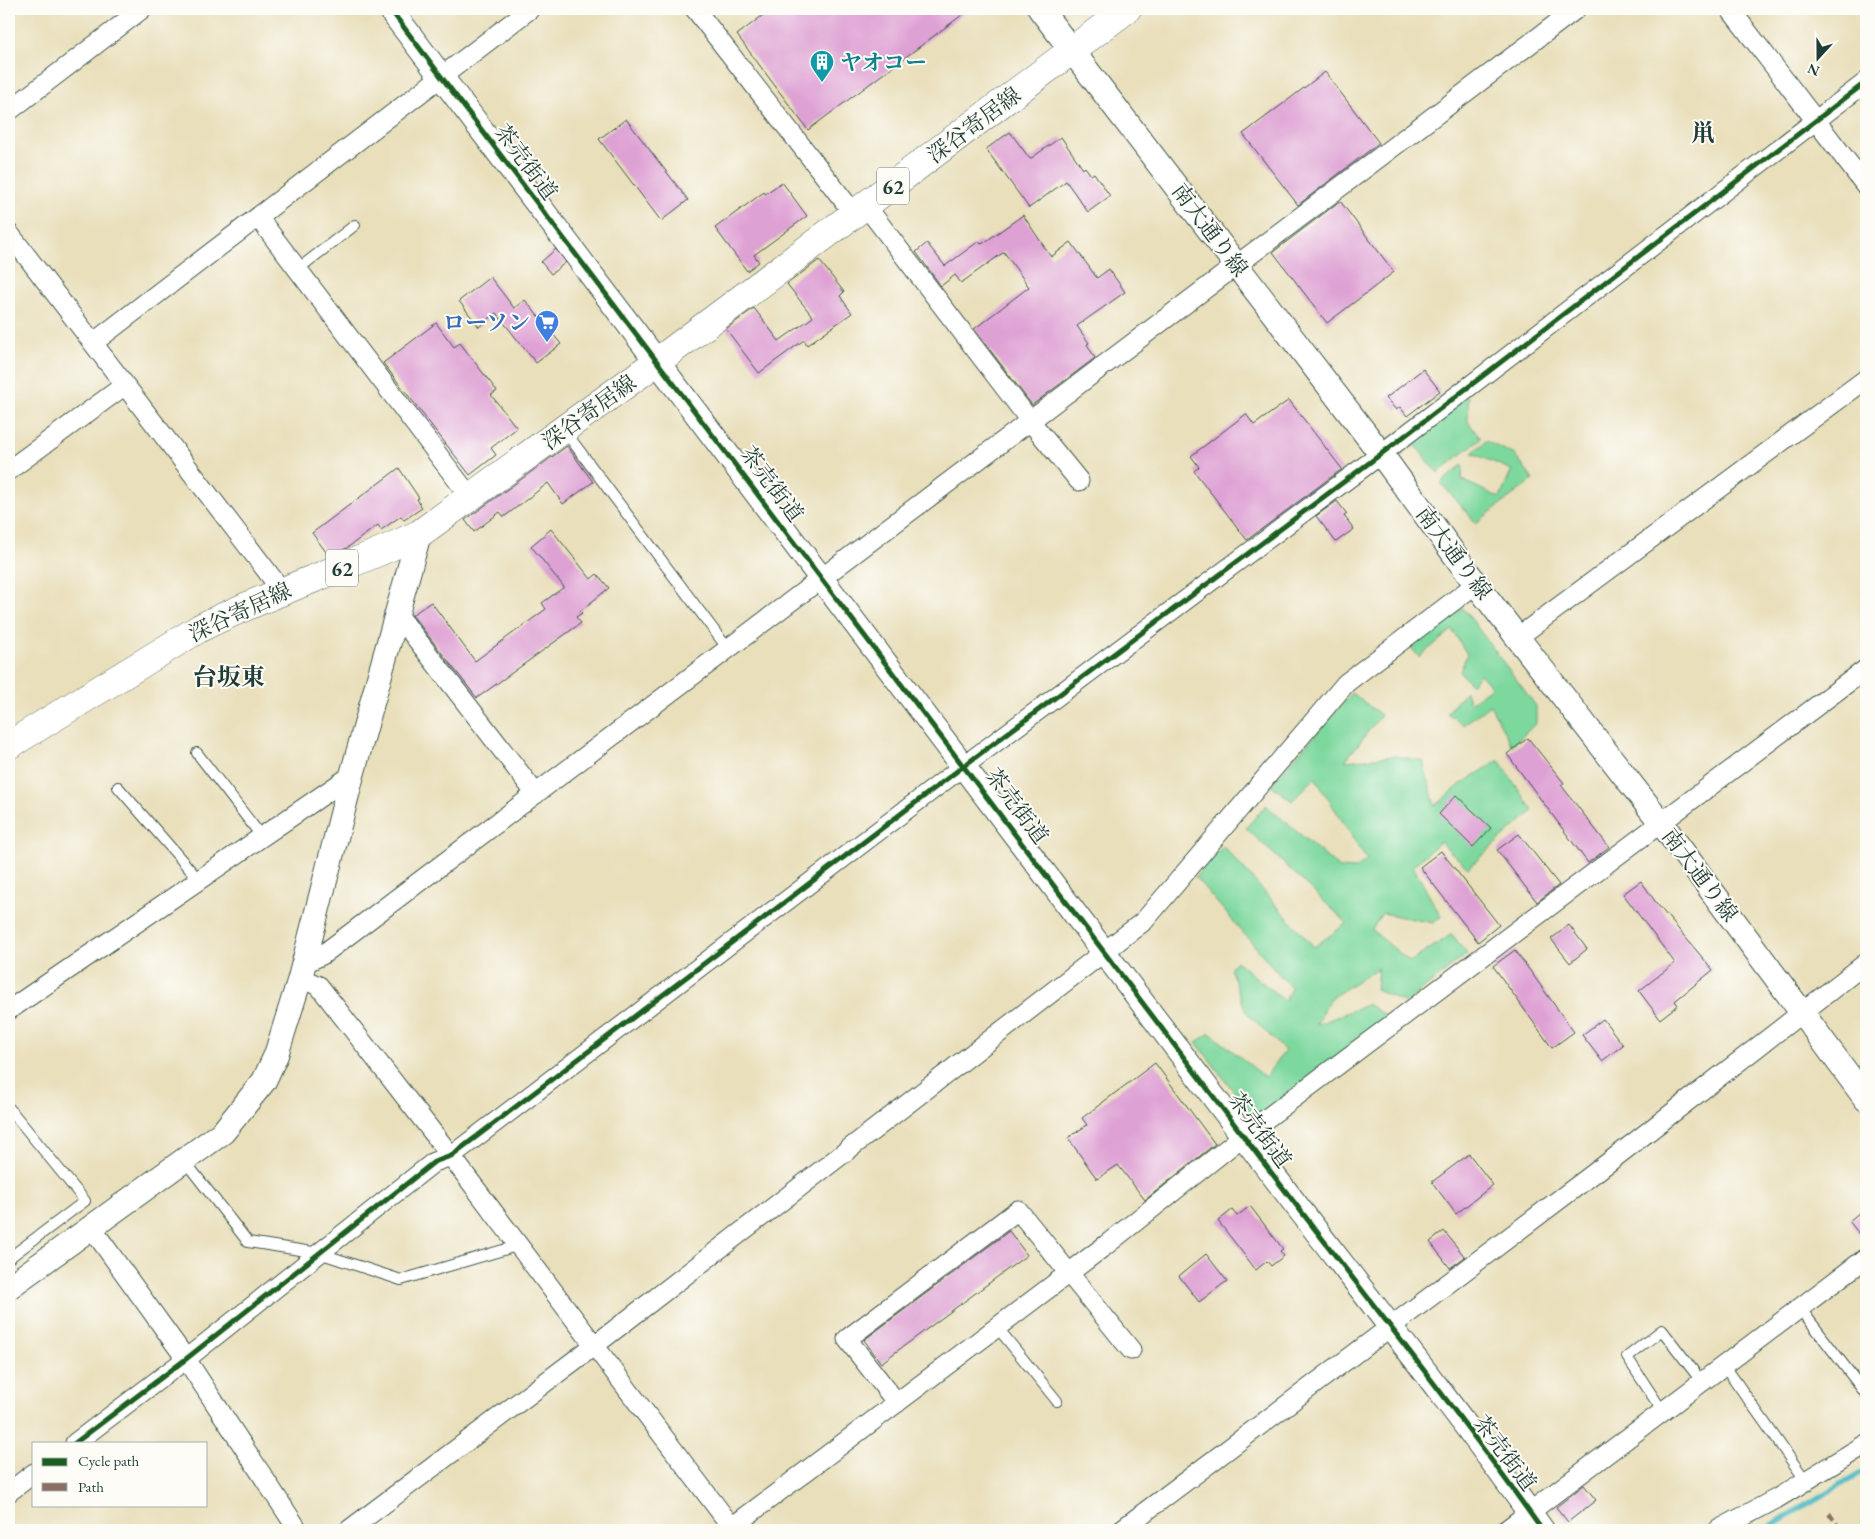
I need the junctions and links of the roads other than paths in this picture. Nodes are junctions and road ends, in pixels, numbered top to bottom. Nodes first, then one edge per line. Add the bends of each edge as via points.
1 (142, 9) edge
2 (390, 9) edge
3 (530, 9) edge
4 (694, 9) edge
5 (1040, 9) edge
6 (1127, 9) edge
7 (1576, 9) edge
8 (1730, 9) edge
9 (1072, 52) junction
10 (441, 77) junction
11 (1866, 82) edge
12 (9, 111) edge
13 (1817, 119) junction
14 (1866, 186) edge
15 (860, 210) junction
16 (258, 217) junction
17 (355, 225) dead end
18 (9, 233) edge
19 (1237, 266) junction
20 (298, 269) junction
21 (93, 343) junction
22 (658, 361) junction
23 (1866, 379) edge
24 (125, 385) junction
25 (1031, 422) junction
26 (564, 430) junction
27 (1382, 454) junction
28 (9, 470) edge
29 (1079, 481) dead end
30 (470, 497) junction
31 (420, 534) junction
32 (823, 577) junction
33 (1476, 584) junction
34 (282, 591) junction
35 (398, 615) junction
36 (1518, 637) junction
37 (728, 649) junction
38 (1866, 669) edge
39 (9, 745) edge
40 (197, 753) dead end
41 (965, 765) junction
42 (352, 775) junction
43 (118, 787) dead end
44 (536, 794) junction
45 (1662, 824) junction
46 (262, 837) junction
47 (199, 880) junction
48 (1106, 952) junction
49 (1866, 964) edge
50 (301, 971) junction
51 (9, 1010) edge
52 (1802, 1012) junction
53 (1866, 1099) edge
54 (9, 1108) edge
55 (1244, 1136) junction
56 (452, 1156) junction
57 (184, 1160) junction
58 (91, 1228) junction
59 (520, 1245) junction
60 (319, 1252) junction
61 (9, 1258) edge
62 (1866, 1258) edge
63 (1069, 1272) junction
64 (9, 1288) edge
65 (1800, 1308) junction
66 (998, 1326) junction
67 (1391, 1326) junction
68 (595, 1346) junction
69 (1130, 1350) dead end
70 (186, 1359) junction
71 (1724, 1366) junction
72 (1702, 1382) junction
73 (1866, 1394) edge
74 (1057, 1401) dead end
75 (897, 1403) junction
76 (1663, 1412) junction
77 (76, 1442) edge
78 (1866, 1444) edge
79 (32, 1475) edge
80 (1806, 1481) junction
81 (9, 1492) edge
82 (1535, 1521) edge
83 (731, 1529) edge
84 (298, 1530) edge
85 (349, 1530) edge
86 (1121, 1530) edge
87 (1506, 1530) edge
88 (1718, 1530) edge

1 - 12 street
2 - 10 street, 茶売街道
3 - 10 street
4 - 15 street
5 - 9 street, 南大通り線
6 - 9 main road, 深谷寄居線 / 62
7 - 19 street
8 - 13 street
9 - 15 main road, 深谷寄居線 / 62
9 - 19 street, 南大通り線
10 - 16 street
10 - 22 street, 茶売街道
11 - 13 street
13 - 14 street
13 - 27 street
15 - 22 main road, 深谷寄居線 / 62
15 - 25 street
16 - 20 street
16 - 21 street
17 - 20 lane
18 - 21 street
19 - 25 street
19 - 27 street, 南大通り線
20 - 30 street
21 - 24 street
22 - 26 main road, 深谷寄居線 / 62
22 - 32 street, 茶売街道
23 - 36 street
24 - 28 street
24 - 34 street
25 - 29 street
25 - 32 street
26 - 30 main road, 深谷寄居線 / 62
26 - 37 lane
27 - 33 street, 南大通り線
27 - 41 street
30 - 31 main road, 深谷寄居線 / 62
31 - 34 main road, 深谷寄居線 / 62
31 - 35 street
32 - 37 street
32 - 41 street, 茶売街道
33 - 36 street, 南大通り線
33 - 48 street via 1346,683 1144,921
34 - 39 main road, 深谷寄居線 / 62 via 200,628
35 - 42 street
35 - 44 street
36 - 45 street, 南大通り線
37 - 44 street
38 - 45 street
40 - 46 lane
41 - 48 street, 茶売街道
41 - 56 street
42 - 46 street
42 - 50 street
43 - 47 lane
44 - 50 street
45 - 52 street, 南大通り線
45 - 55 street
46 - 47 street
47 - 51 street
48 - 55 street, 茶売街道
48 - 68 street
49 - 52 street
50 - 56 street via 318,986
50 - 57 street via 276,1055 264,1081 223,1132
52 - 53 street, 南大通り線
52 - 67 street
54 - 61 lane via 85,1201
55 - 63 street
55 - 67 street, 茶売街道
56 - 59 street
56 - 60 street via 434,1162
57 - 58 street
57 - 60 lane via 248,1242
58 - 64 street
58 - 70 street
59 - 60 lane via 401,1280
59 - 68 street
60 - 70 street
62 - 65 street
63 - 66 street
63 - 69 street
63 - 75 street via 1018,1210 847,1339
65 - 71 street
65 - 73 lane
66 - 74 lane
66 - 75 street
67 - 82 street, 茶売街道
67 - 86 street
68 - 83 street
68 - 85 street
70 - 77 street
70 - 84 street
71 - 72 street
71 - 80 lane
72 - 76 street
72 - 76 lane via 1662,1330 1627,1357
75 - 83 street
76 - 82 street
78 - 80 street
79 - 81 street
80 - 88 street
82 - 87 street

